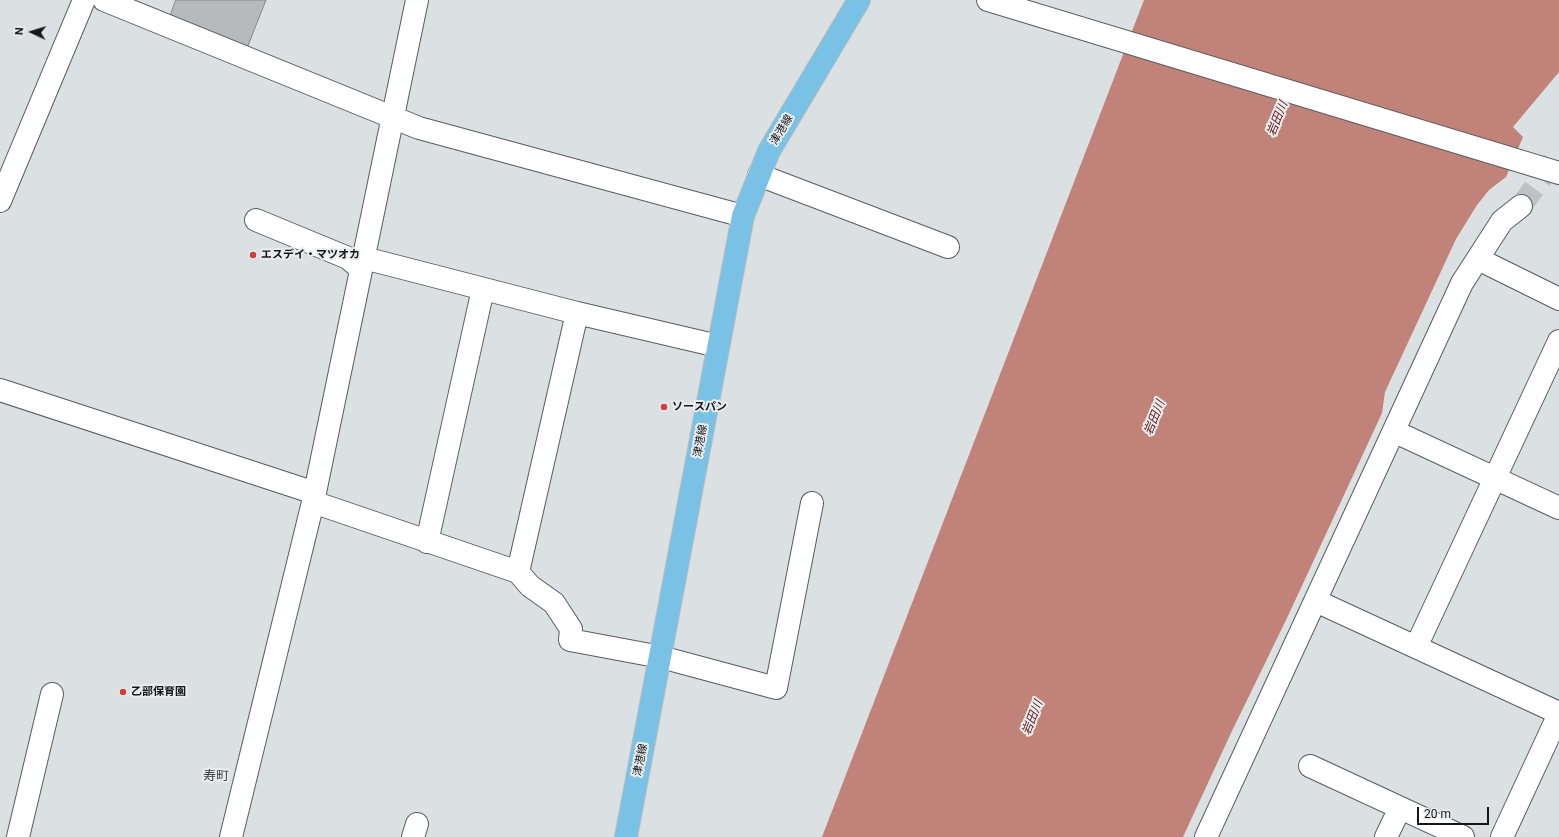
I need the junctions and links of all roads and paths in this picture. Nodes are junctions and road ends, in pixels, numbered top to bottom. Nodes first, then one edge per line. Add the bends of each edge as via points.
1 (84, 0) edge
2 (104, 0) edge
3 (417, 0) edge
4 (858, 0) edge
5 (988, 0) edge
6 (393, 118) junction
7 (1559, 173) edge
8 (759, 175) junction
9 (0, 201) edge
10 (1521, 206) tunnel mouth
11 (743, 216) junction
12 (256, 220) dead end
13 (948, 247) dead end
14 (1478, 259) junction
15 (362, 263) junction
16 (483, 289) junction
17 (1559, 299) edge
18 (578, 313) junction
19 (1559, 341) edge
20 (718, 346) junction
21 (0, 390) edge
22 (1404, 436) dead end
23 (1496, 479) junction
24 (314, 497) junction
25 (812, 503) dead end
26 (1559, 508) edge
27 (427, 542) junction
28 (518, 572) junction
29 (1316, 601) junction
30 (1416, 647) junction
31 (661, 657) junction
32 (52, 694) dead end
33 (1559, 713) edge
34 (1310, 766) dead end
35 (1400, 808) junction
36 (18, 837) edge
37 (231, 837) edge
38 (626, 837) edge
39 (1206, 837) edge
40 (1386, 837) edge
41 (1463, 837) edge
42 (1502, 837) edge

1 - 9 street
2 - 6 street
3 - 6 street
4 - 8 main road, 津港線 via 769,151
5 - 7 street
6 - 11 street via 419,128
6 - 15 street
8 - 11 main road, 津港線
8 - 13 street
10 - 14 street via 1502,221
11 - 20 main road, 津港線
12 - 15 street
14 - 17 street
14 - 29 street via 1462,283
15 - 16 street
15 - 24 street
16 - 18 street
16 - 27 street
18 - 20 street
18 - 28 street
19 - 23 street
20 - 31 main road, 津港線
21 - 24 street
22 - 23 street
23 - 26 street
23 - 30 street
24 - 27 street
24 - 37 street
25 - 31 street via 776,688
27 - 28 street
28 - 31 street via 530,586 554,603 572,629 570,640
29 - 30 street
29 - 39 street
30 - 33 street
31 - 38 main road, 津港線
32 - 36 street
33 - 42 street
34 - 35 street
35 - 40 street
35 - 41 street

